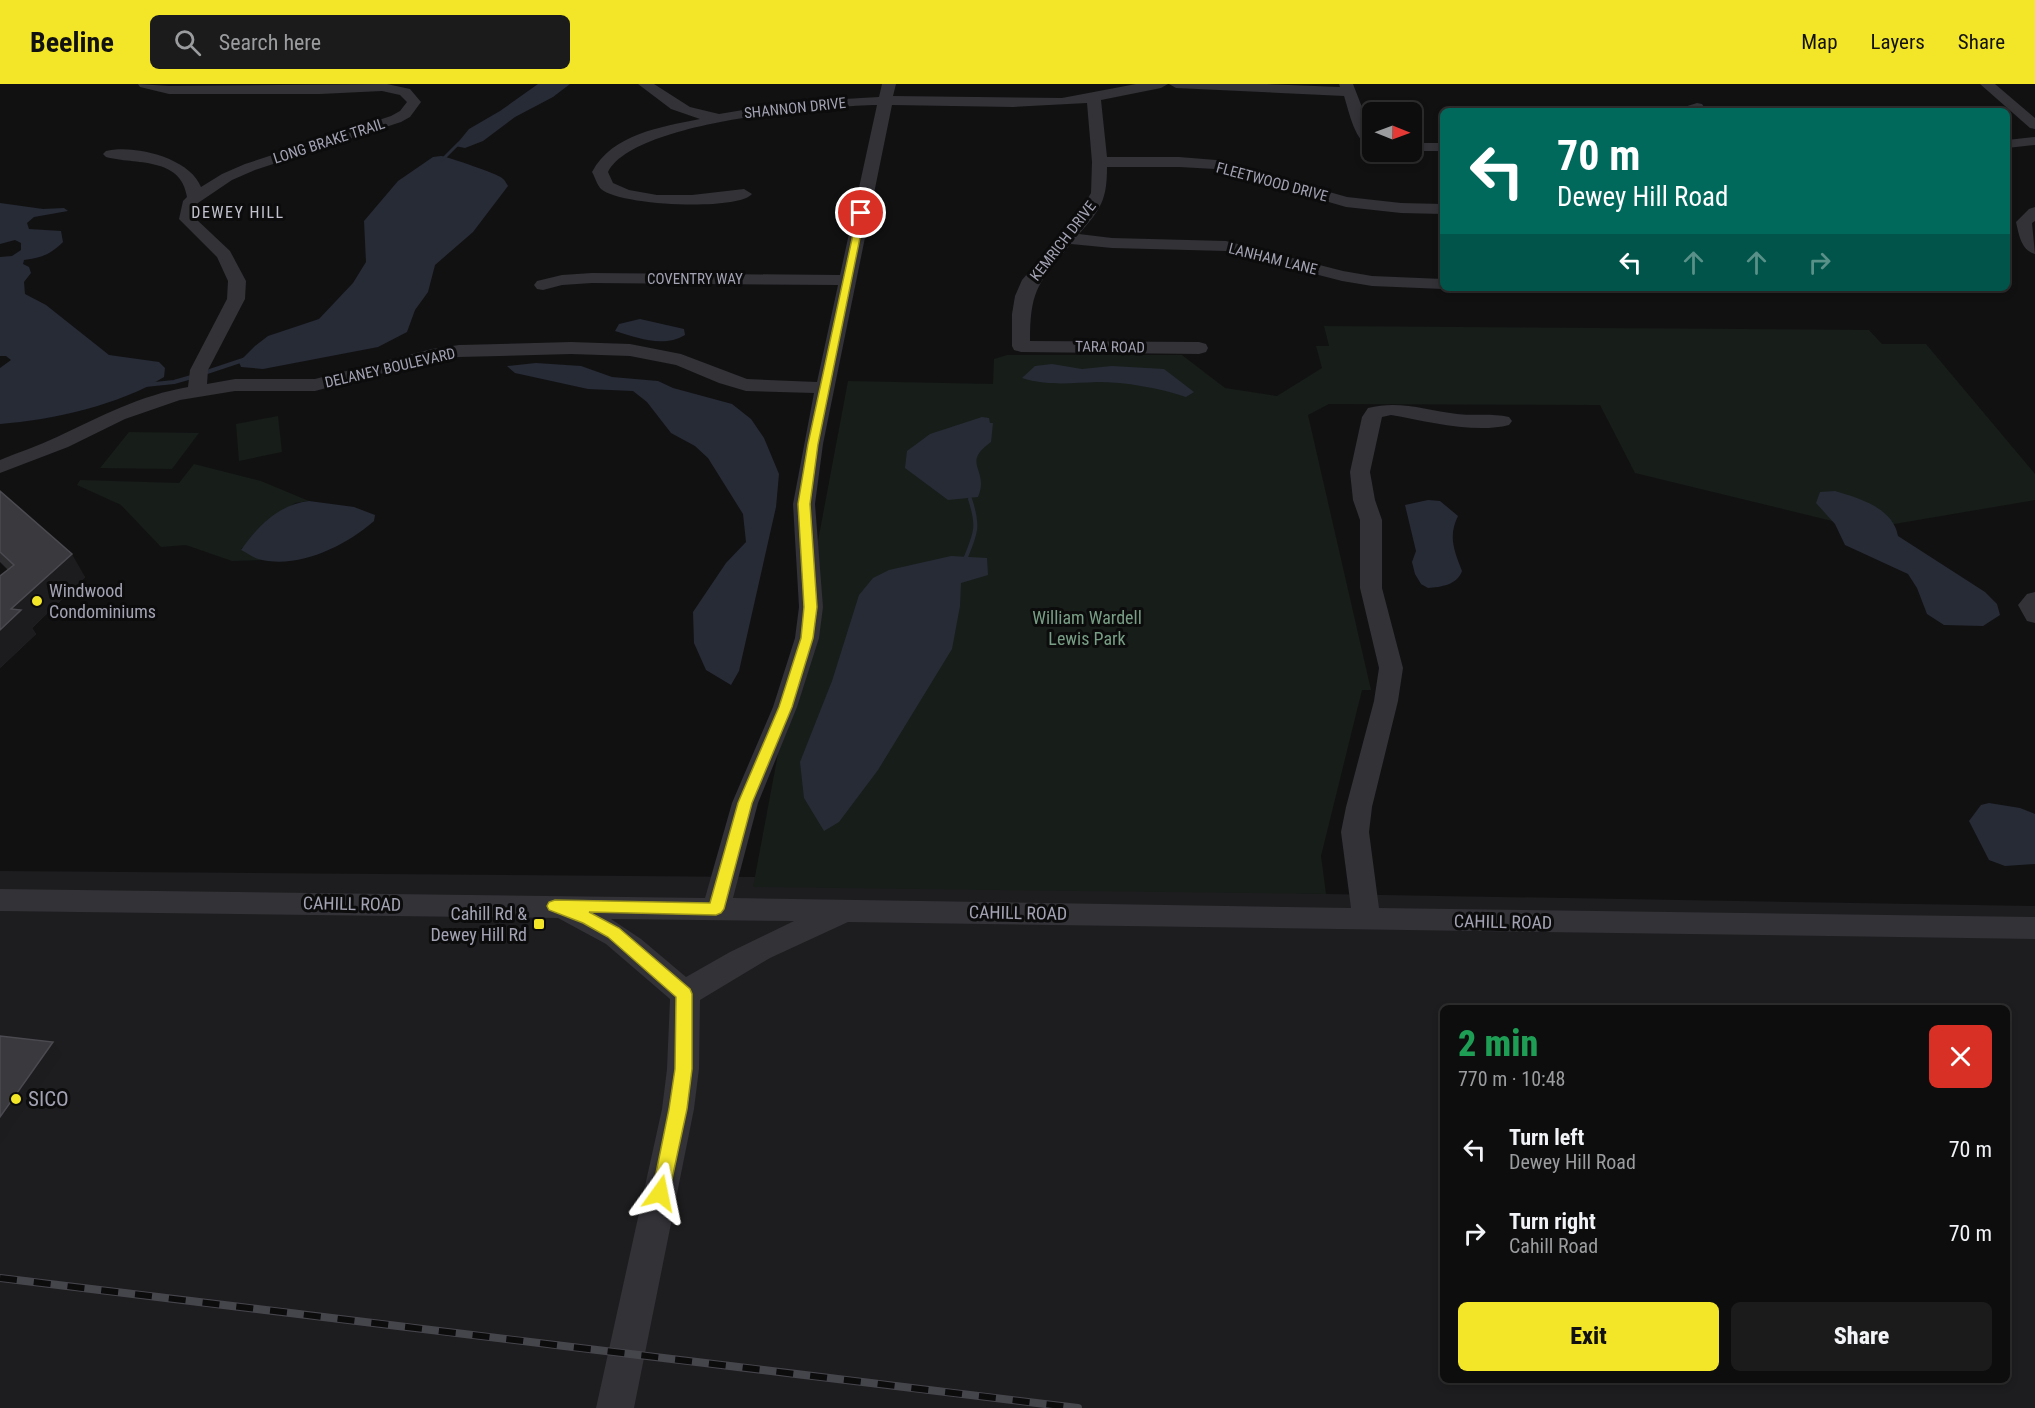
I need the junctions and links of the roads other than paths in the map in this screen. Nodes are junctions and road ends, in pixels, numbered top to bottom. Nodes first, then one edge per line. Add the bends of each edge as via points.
1 (145, 84) edge
2 (645, 84) edge
3 (1161, 84) edge
4 (1176, 84) edge
5 (1987, 84) edge
6 (1347, 88) edge
7 (887, 92) edge
8 (1094, 99) junction
9 (676, 108) junction
10 (735, 115) junction
11 (2035, 125) edge
12 (1362, 126) edge
13 (660, 134) junction
14 (2035, 141) edge
15 (2010, 144) edge
16 (1422, 147) edge
17 (1440, 147) edge
18 (111, 154) dead end
19 (1100, 162) junction
20 (744, 194) dead end
21 (195, 198) junction
22 (1440, 209) edge
23 (2035, 212) edge
24 (1066, 238) junction
25 (2035, 249) edge
26 (847, 280) junction
27 (1440, 284) edge
28 (543, 285) dead end
29 (1021, 346) joint
30 (1199, 348) dead end
31 (824, 388) junction
32 (197, 391) junction
33 (1502, 421) dead end
34 (0, 467) edge
35 (2035, 599) edge
36 (2035, 616) edge
37 (0, 900) edge
38 (555, 906) junction
39 (716, 909) junction
40 (851, 910) junction
41 (1367, 920) junction
42 (2035, 928) edge
43 (684, 994) junction
44 (615, 1408) edge

1 - 21 street, LONG BRAKE TRAIL via 169,90 382,87 405,92 414,102 405,114 385,124 250,167
2 - 9 street
3 - 8 street, SHANNON DRIVE
4 - 6 street
5 - 11 street
6 - 12 street
7 - 8 street, SHANNON DRIVE via 1037,102
7 - 10 street, SHANNON DRIVE
7 - 26 street
8 - 19 street, KEMRICH DRIVE
9 - 10 street via 708,116
9 - 13 street via 673,120
10 - 13 street, SHANNON DRIVE
13 - 20 street, SHANNON DRIVE via 608,157 600,172 608,186 633,196 670,200
14 - 15 street
16 - 17 street
18 - 21 street via 153,159 176,168 191,179
19 - 22 street, FLEETWOOD DRIVE via 1216,165 1346,202
19 - 24 street, KEMRICH DRIVE via 1099,194
21 - 32 street via 187,210 187,219 224,255 237,281 236,299 199,370
23 - 25 street via 2024,222 2028,240
24 - 27 street, LANHAM LANE via 1226,246 1342,276 1403,284
24 - 29 street, KEMRICH DRIVE via 1031,280 1024,296
26 - 28 street, COVENTRY WAY via 592,278
26 - 31 street
29 - 30 street, TARA ROAD
31 - 32 street, DELANEY BOULEVARD via 746,385 657,353 561,348 459,351 315,385 235,386
31 - 39 street via 804,504 811,607 807,638 785,707 745,803
32 - 34 street, DELANEY BOULEVARD via 127,411
33 - 41 street via 1459,420 1391,409 1375,412 1372,417 1360,472 1371,520 1371,588 1391,668 1355,832
35 - 36 street via 2030,605
37 - 38 street, CAHILL ROAD
38 - 39 street, CAHILL ROAD
38 - 43 street via 614,932
39 - 40 street, CAHILL ROAD
40 - 41 street, CAHILL ROAD
40 - 43 street via 776,940
41 - 42 street, CAHILL ROAD
43 - 44 street via 678,1109

